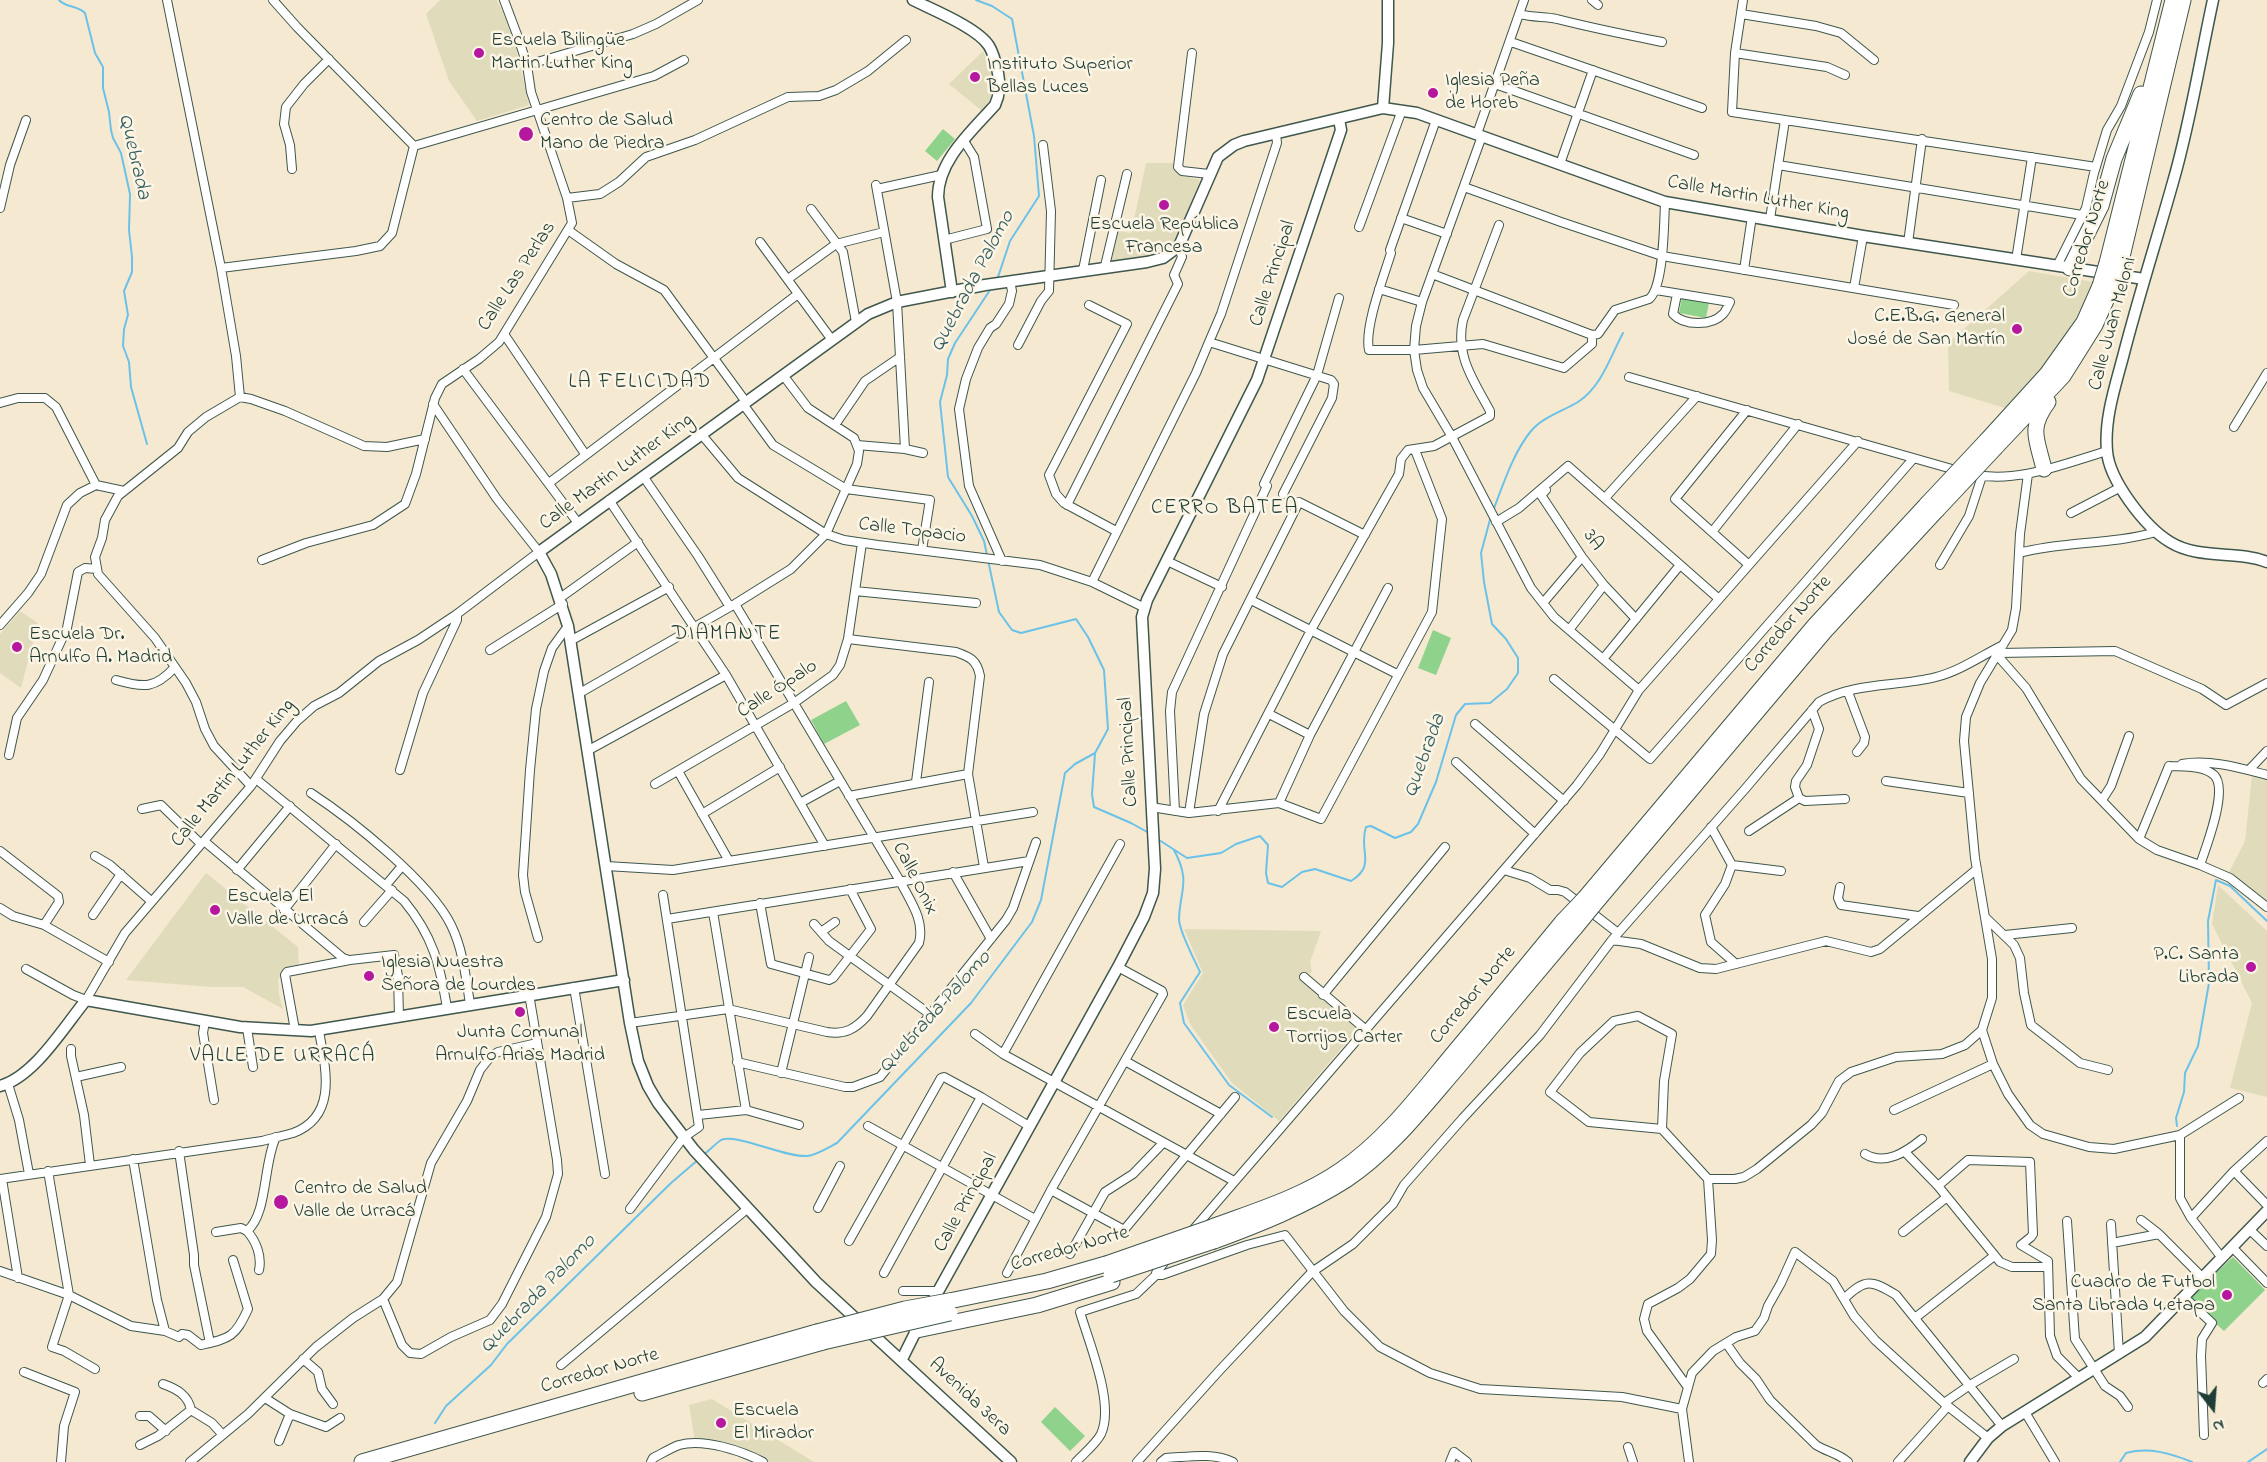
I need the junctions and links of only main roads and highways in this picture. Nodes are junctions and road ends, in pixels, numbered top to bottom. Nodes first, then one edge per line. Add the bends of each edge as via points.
1 (2173, 0) edge
2 (2183, 0) edge
3 (2161, 47) junction
4 (2114, 264) junction
5 (2064, 267) road end
6 (2106, 287) junction
7 (2063, 375) junction
8 (1991, 444) junction
9 (2044, 469) road end
10 (1569, 924) junction
11 (1214, 1238) junction
12 (1110, 1274) junction
13 (917, 1330) road end
14 (820, 1337) junction
15 (362, 1462) edge
16 (393, 1462) edge

1 - 3 highway, Corredor Norte
2 - 4 highway, Corredor Norte
3 - 4 highway, Corredor Norte
3 - 5 highway via 2114,159 2101,206
4 - 6 highway, Corredor Norte, bridge
6 - 7 highway, Corredor Norte via 2095,325
6 - 8 highway, Corredor Norte via 2047,374
7 - 8 highway, Corredor Norte
7 - 9 highway via 2035,423
8 - 10 highway, Corredor Norte, bridge
10 - 11 highway, Corredor Norte via 1369,1148 1340,1171
10 - 11 highway, Corredor Norte via 1427,1103 1377,1155 1348,1179 1312,1200 1244,1230
11 - 12 highway, Corredor Norte, bridge
12 - 13 highway via 1037,1305
12 - 14 highway, Corredor Norte, bridge via 1047,1281 946,1302
14 - 15 highway, Corredor Norte
14 - 16 highway, Corredor Norte

